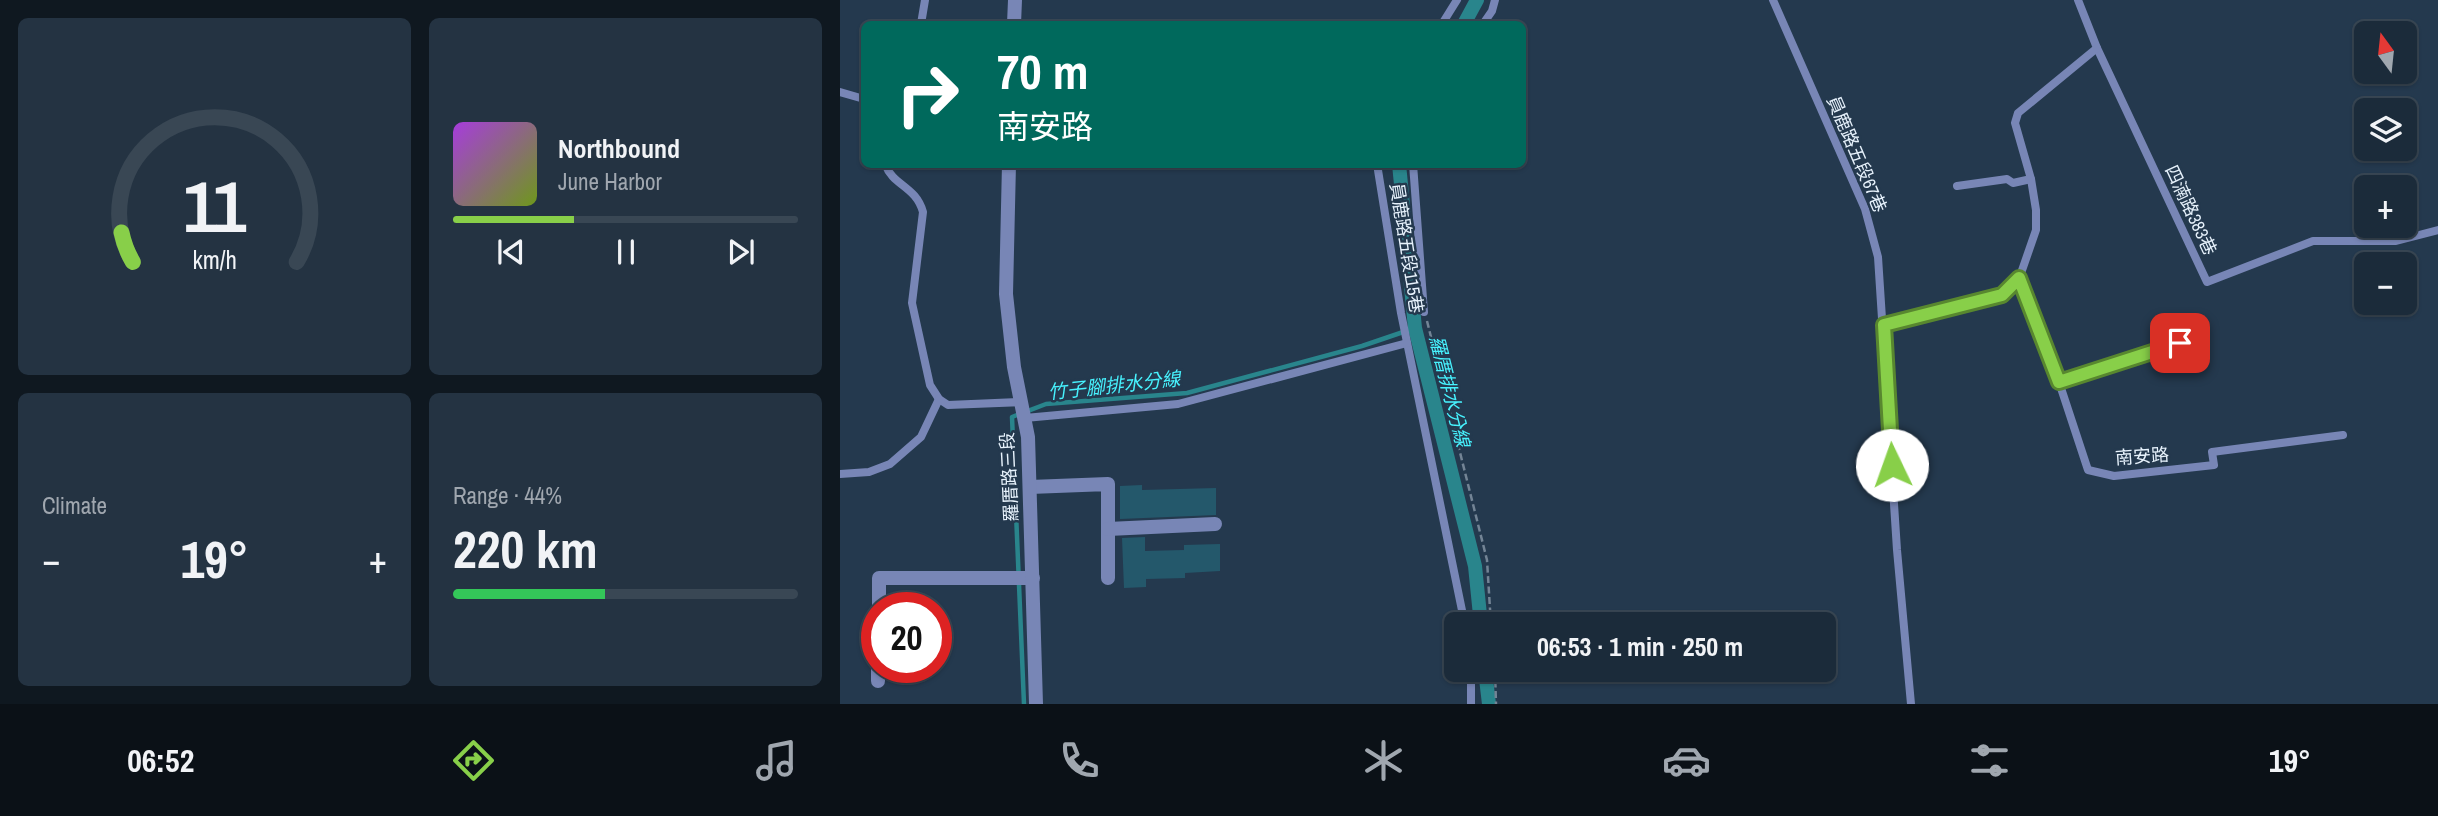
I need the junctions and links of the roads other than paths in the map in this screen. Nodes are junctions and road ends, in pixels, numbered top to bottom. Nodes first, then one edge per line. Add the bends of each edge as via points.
1 (925, 0) edge
2 (1015, 0) edge
3 (1457, 0) edge
4 (1495, 0) edge
5 (1773, 0) edge
6 (2078, 0) edge
7 (922, 21) edge
8 (1014, 21) edge
9 (1444, 21) edge
10 (1484, 21) edge
11 (2097, 48) junction
12 (840, 92) edge
13 (861, 98) edge
14 (886, 168) edge
15 (1009, 168) edge
16 (1378, 168) edge
17 (1413, 168) edge
18 (2031, 179) junction
19 (1957, 186) dead end
20 (2438, 230) edge
21 (2019, 278) junction
22 (1424, 312) road end
23 (1884, 325) junction
24 (1407, 342) junction
25 (2180, 343) dead end
26 (2059, 382) junction
27 (939, 400) junction
28 (1023, 411) junction
29 (2343, 435) dead end
30 (840, 474) edge
31 (1030, 487) junction
32 (1215, 524) dead end
33 (1108, 529) junction
34 (1032, 578) junction
35 (1108, 578) dead end
36 (879, 592) edge
37 (1462, 612) edge
38 (1471, 682) edge
39 (1036, 704) edge
40 (1471, 704) edge
41 (1911, 704) edge

1 - 7 lane
2 - 8 street
3 - 9 lane
4 - 10 lane
5 - 23 lane, 員鹿路五段67巷 via 1865,209 1878,257
6 - 11 lane
11 - 18 lane via 2018,113 2015,123
11 - 20 lane, 四湳路383巷 via 2207,282 2313,241 2396,241
12 - 13 lane
14 - 27 lane via 920,201 923,212 912,303 930,385
15 - 28 street, 羅厝路三段 via 1006,294
16 - 24 lane, 員鹿路五段115巷
17 - 22 lane, 員鹿路五段115巷
18 - 19 lane
18 - 21 lane via 2036,230
21 - 23 lane via 2002,295
21 - 26 lane, 南安路
23 - 41 lane, 員鹿路五段67巷
24 - 28 lane via 1178,404
24 - 37 lane, 員鹿路五段115巷
25 - 26 lane
26 - 29 lane, 南安路 via 2088,470 2115,476 2214,466 2212,452
27 - 28 lane via 948,405
27 - 30 lane via 921,437 890,464 869,472
28 - 31 street, 羅厝路三段
31 - 33 street via 1108,484
31 - 34 street, 羅厝路三段
32 - 33 street
33 - 35 street
34 - 36 street via 879,578
34 - 39 street, 羅厝路三段
38 - 40 lane

